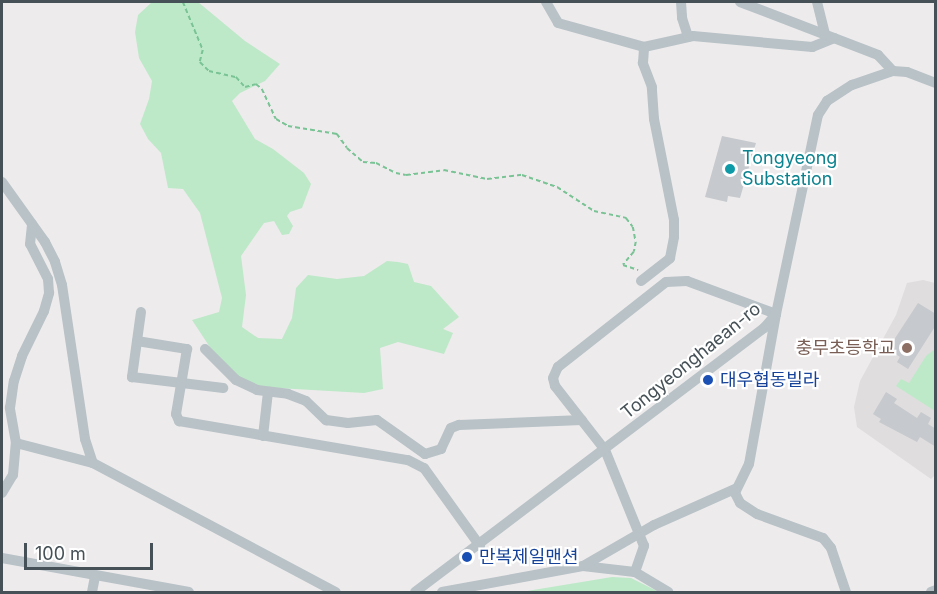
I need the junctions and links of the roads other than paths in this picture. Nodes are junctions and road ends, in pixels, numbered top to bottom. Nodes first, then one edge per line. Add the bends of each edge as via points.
1 (546, 2) edge
2 (681, 2) edge
3 (740, 2) edge
4 (817, 2) edge
5 (688, 37) junction
6 (829, 37) junction
7 (644, 46) junction
8 (893, 71) junction
9 (936, 83) edge
10 (2, 182) edge
11 (32, 224) junction
12 (646, 277) road end
13 (141, 312) dead end
14 (776, 314) junction
15 (137, 341) junction
16 (206, 349) dead end
17 (182, 384) junction
18 (223, 388) dead end
19 (268, 392) junction
20 (582, 420) junction
21 (263, 436) junction
22 (16, 443) junction
23 (605, 450) junction
24 (93, 464) junction
25 (735, 489) junction
26 (2, 493) edge
27 (639, 534) junction
28 (480, 546) junction
29 (2, 558) edge
30 (583, 566) junction
31 (635, 572) junction
32 (95, 576) junction
33 (936, 590) edge
34 (92, 592) edge
35 (189, 592) edge
36 (336, 592) edge
37 (415, 592) edge
38 (442, 592) edge
39 (668, 592) edge
40 (846, 592) edge
41 (931, 592) edge

1 - 7 street via 558,23
2 - 5 street
3 - 6 street
4 - 6 street
5 - 6 street via 812,47
5 - 7 street
6 - 8 street via 878,55
7 - 12 street via 643,63 652,87 654,119 674,220 670,258
8 - 9 street
8 - 14 street, Tongyeonghaean-ro via 852,85 827,101 818,115
10 - 11 street
11 - 22 street via 30,244 48,279 49,293 14,381 10,408
11 - 24 street via 55,262 62,285
13 - 15 street
14 - 20 street via 687,281 666,282 558,367 553,378 555,386
14 - 23 street, Tongyeonghaean-ro via 764,328
14 - 25 street via 749,464
15 - 17 street via 187,350
15 - 17 street via 132,377
16 - 19 street via 236,380
17 - 18 street
17 - 21 street via 176,414 179,421
19 - 20 street via 306,401 326,420 377,420 425,454 441,449 451,428 459,425
19 - 21 street
20 - 23 street
21 - 28 street via 408,460 424,468
22 - 24 street
22 - 26 street via 13,475
23 - 27 street
23 - 28 street, Tongyeonghaean-ro
24 - 36 street
25 - 27 street
25 - 40 street via 740,503 757,514 823,538 831,548
27 - 30 street
27 - 31 street via 644,546
28 - 37 street, Tongyeonghaean-ro
29 - 32 street
30 - 31 street
30 - 38 street
31 - 39 street
32 - 34 street
32 - 35 street
33 - 41 street

